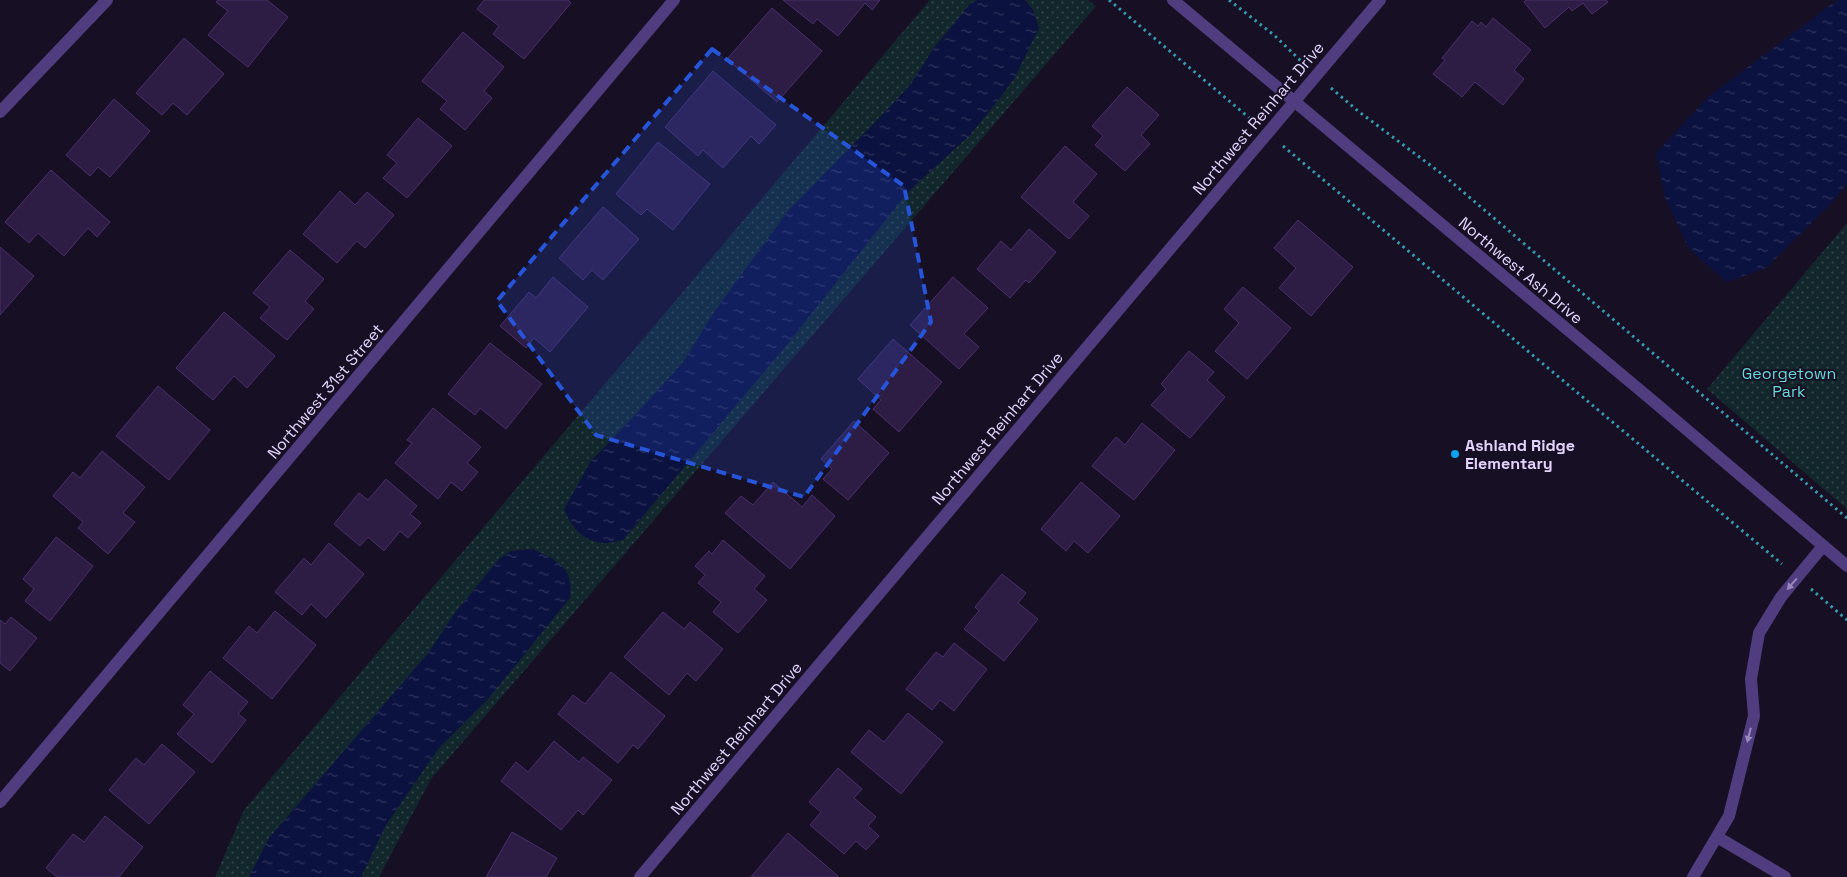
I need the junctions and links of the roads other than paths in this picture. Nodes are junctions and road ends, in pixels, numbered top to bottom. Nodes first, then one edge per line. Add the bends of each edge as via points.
1 (107, 0) edge
2 (674, 0) edge
3 (1173, 0) edge
4 (1380, 0) edge
5 (1293, 101) junction
6 (0, 112) edge
7 (1824, 546) junction
8 (1847, 566) edge
9 (0, 802) edge
10 (1717, 837) junction
11 (640, 877) edge
12 (1693, 877) edge
13 (1785, 877) edge

1 - 6 street
2 - 9 street, Northwest 31st Street
3 - 5 street, Northwest Ash Drive
4 - 5 street, Northwest Reinhart Drive
5 - 7 street, Northwest Ash Drive
5 - 11 street, Northwest Reinhart Drive
7 - 8 street, Northwest Ash Drive
7 -> 10 street via 1781,597 1759,633 1751,679 1754,716 1729,816
10 - 12 street
10 - 13 street

